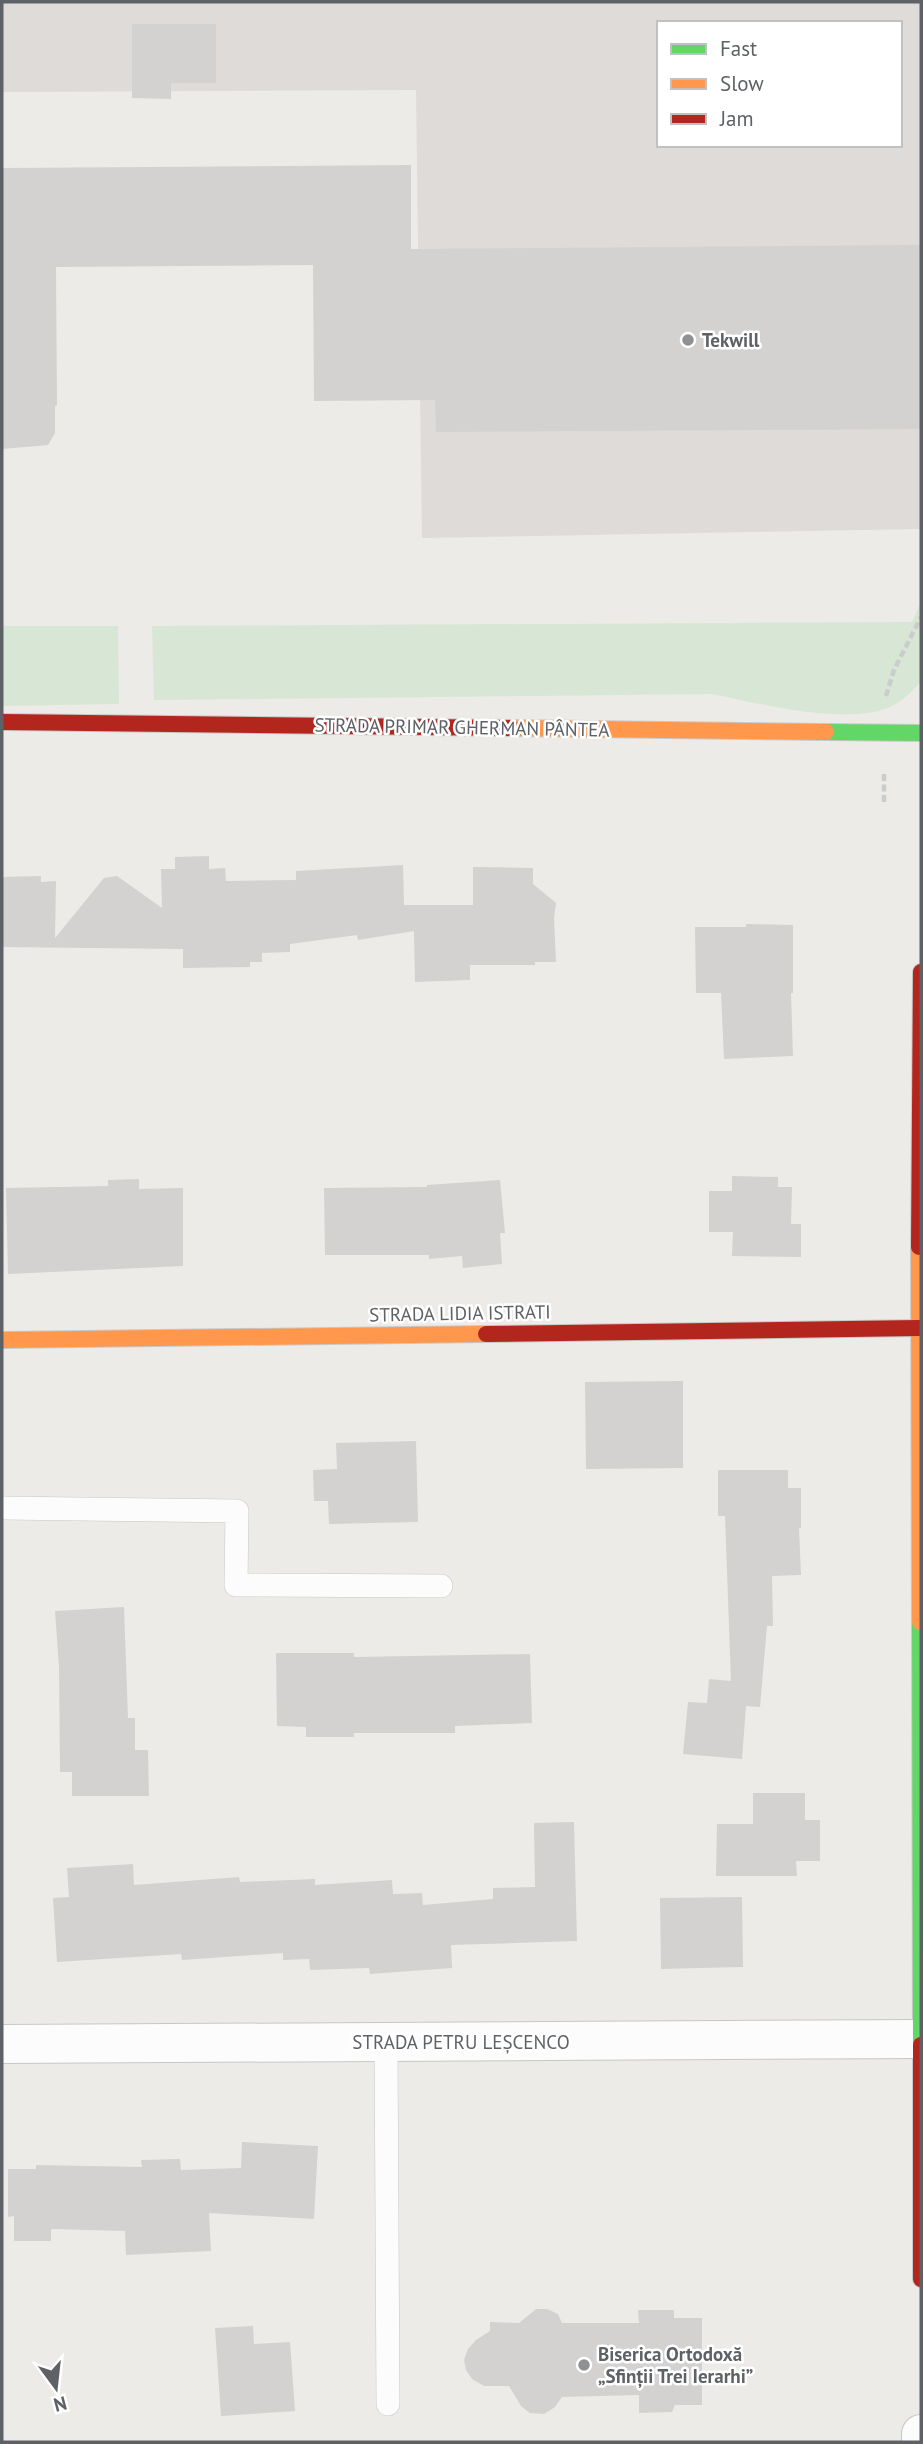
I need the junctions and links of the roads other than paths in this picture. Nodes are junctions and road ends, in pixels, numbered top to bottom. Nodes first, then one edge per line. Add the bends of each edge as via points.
1 (2, 722) edge
2 (921, 733) edge
3 (921, 972) edge
4 (919, 1328) junction
5 (2, 1340) edge
6 (2, 1508) edge
7 (441, 1586) dead end
8 (920, 2039) edge
9 (386, 2042) junction
10 (2, 2044) edge
11 (921, 2279) edge
12 (388, 2404) dead end
13 (921, 2434) edge
14 (921, 2442) edge

1 - 2 street, STRADA PRIMAR GHERMAN PÂNTEA
3 - 4 street
4 - 5 street, STRADA LIDIA ISTRATI
4 - 8 street
6 - 7 lane via 237,1511 236,1585
8 - 9 street, STRADA PETRU LEȘCENCO
8 - 11 street
9 - 10 street, STRADA PETRU LEȘCENCO
9 - 12 lane
13 - 14 street

